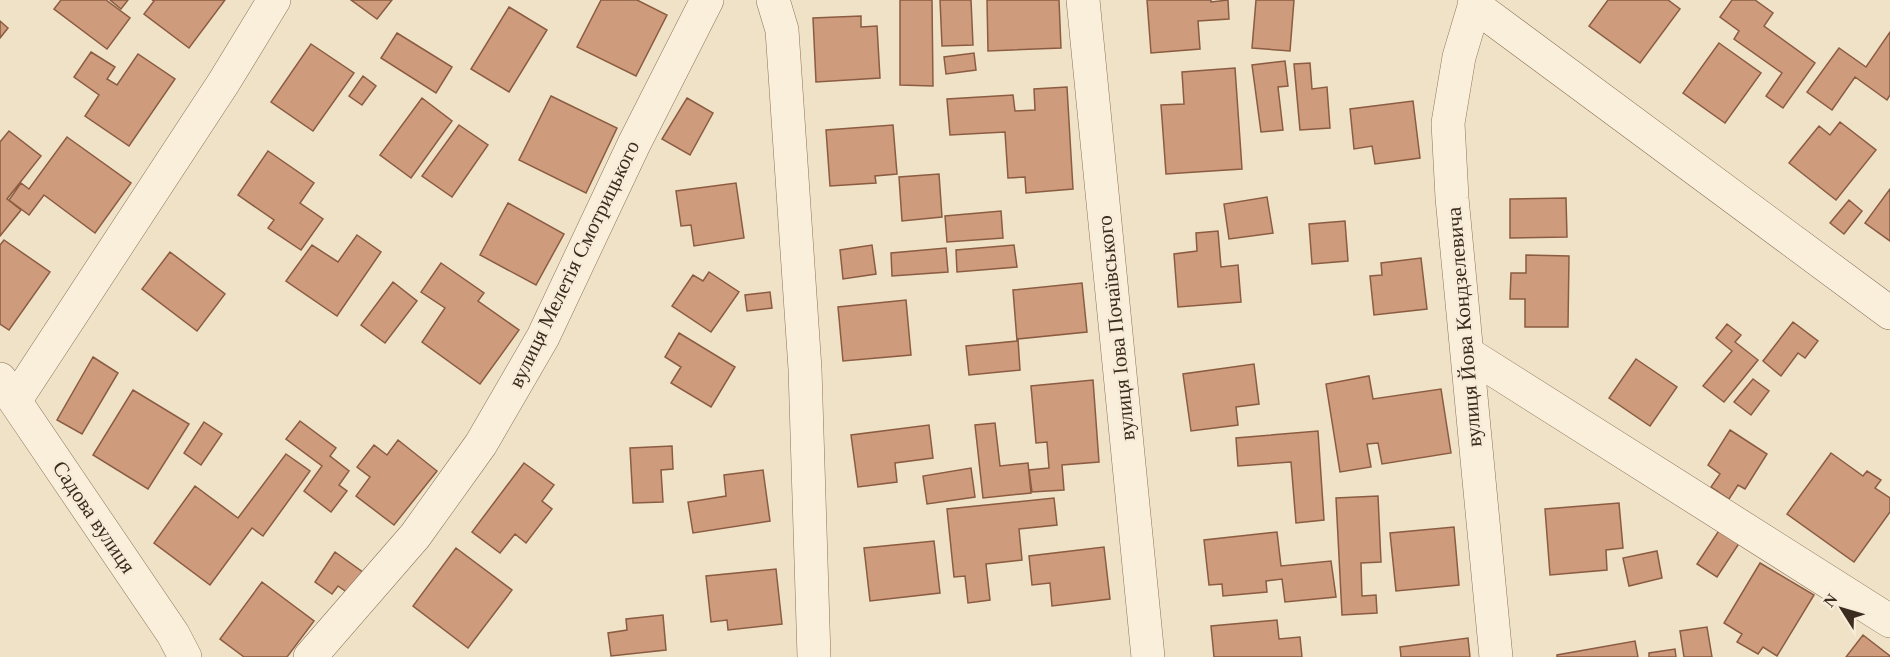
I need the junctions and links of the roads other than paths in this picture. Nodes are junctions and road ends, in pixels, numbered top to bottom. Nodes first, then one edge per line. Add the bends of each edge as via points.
1 (274, 0) edge
2 (707, 0) edge
3 (773, 0) edge
4 (1083, 0) edge
5 (1475, 2) edge
6 (1890, 313) edge
7 (1467, 353) junction
8 (7, 390) edge
9 (1890, 621) edge
10 (185, 657) edge
11 (310, 657) edge
12 (814, 657) edge
13 (1148, 657) edge
14 (1496, 657) edge

1 - 8 street via 224,82
2 - 11 street, вулиця Мелетія Смотрицького via 543,337 481,444 415,536
3 - 12 street via 782,30 805,369
4 - 13 street, вулиця Іова Почаївського
5 - 6 street
5 - 7 street, вулиця Йова Кондзелевича via 1459,57 1448,123
7 - 9 street
7 - 14 street, вулиця Йова Кондзелевича
8 - 10 street, Садова вулиця

